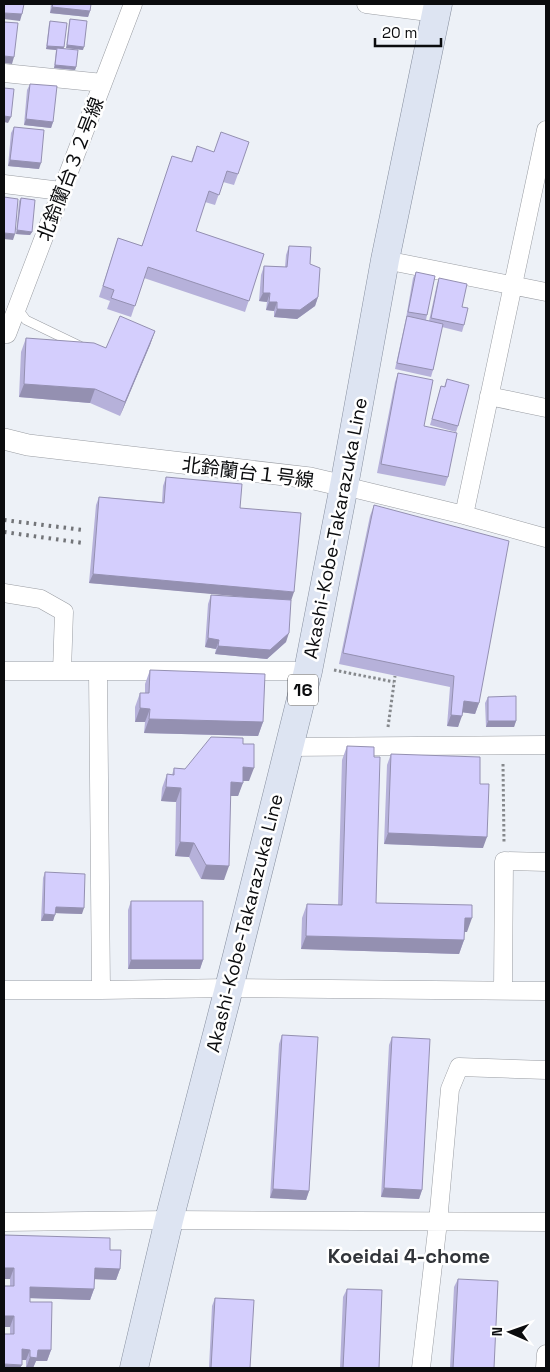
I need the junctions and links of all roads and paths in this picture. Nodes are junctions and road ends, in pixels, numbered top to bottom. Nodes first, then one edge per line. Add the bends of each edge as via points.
1 (133, 4) edge
2 (366, 4) edge
3 (437, 8) edge
4 (4, 73) edge
5 (103, 83) junction
6 (546, 130) edge
7 (541, 175) edge
8 (4, 184) edge
9 (61, 191) junction
10 (385, 260) junction
11 (512, 285) junction
12 (546, 292) edge
13 (10, 306) edge
14 (7, 334) dead end
15 (80, 346) edge
16 (489, 396) junction
17 (546, 408) edge
18 (4, 439) edge
19 (344, 486) junction
20 (464, 515) junction
21 (546, 538) edge
22 (4, 593) edge
23 (318, 670) junction
24 (4, 671) edge
25 (62, 671) junction
26 (98, 672) junction
27 (395, 676) edge
28 (394, 682) junction
29 (387, 730) dead end
30 (503, 745) junction
31 (546, 745) edge
32 (288, 747) junction
33 (504, 861) junction
34 (546, 862) edge
35 (229, 988) junction
36 (4, 990) edge
37 (101, 990) junction
38 (503, 990) junction
39 (546, 991) edge
40 (546, 1070) edge
41 (169, 1220) junction
42 (4, 1222) edge
43 (438, 1222) junction
44 (546, 1222) edge
45 (546, 1354) edge
46 (134, 1368) edge
47 (421, 1368) edge
48 (545, 1368) edge

1 - 5 street, 北鈴蘭台３２号線
2 - 3 street
3 - 10 main road, Akashi-Kobe-Takarazuka Line / 16
4 - 5 street
5 - 9 street, 北鈴蘭台３２号線
6 - 7 street
7 - 11 street
8 - 9 street
9 - 13 street, 北鈴蘭台３２号線
10 - 11 street
10 - 19 main road, Akashi-Kobe-Takarazuka Line / 16
11 - 12 street
11 - 16 street
13 - 14 street, 北鈴蘭台３２号線
13 - 15 lane via 26,320
16 - 17 street
16 - 20 street
18 - 19 street, 北鈴蘭台１号線 via 28,445 310,478
19 - 20 street, 北鈴蘭台１号線
19 - 23 main road, Akashi-Kobe-Takarazuka Line / 16
20 - 21 street, 北鈴蘭台１号線
22 - 25 street via 41,599 64,612
23 - 26 street
23 - 28 path
23 - 32 main road, Akashi-Kobe-Takarazuka Line / 16
24 - 25 street
25 - 26 street
26 - 37 street
27 - 28 path
28 - 29 path
30 - 31 street
30 - 32 street
30 - 33 path
32 - 35 main road, Akashi-Kobe-Takarazuka Line / 16
33 - 34 street
33 - 38 street
35 - 37 street
35 - 38 street
35 - 41 main road, Akashi-Kobe-Takarazuka Line / 16
36 - 37 street
38 - 39 street
40 - 43 street via 459,1067 450,1089
41 - 42 street
41 - 43 street
41 - 46 main road, Akashi-Kobe-Takarazuka Line / 16
43 - 44 street
43 - 47 street
45 - 48 street

